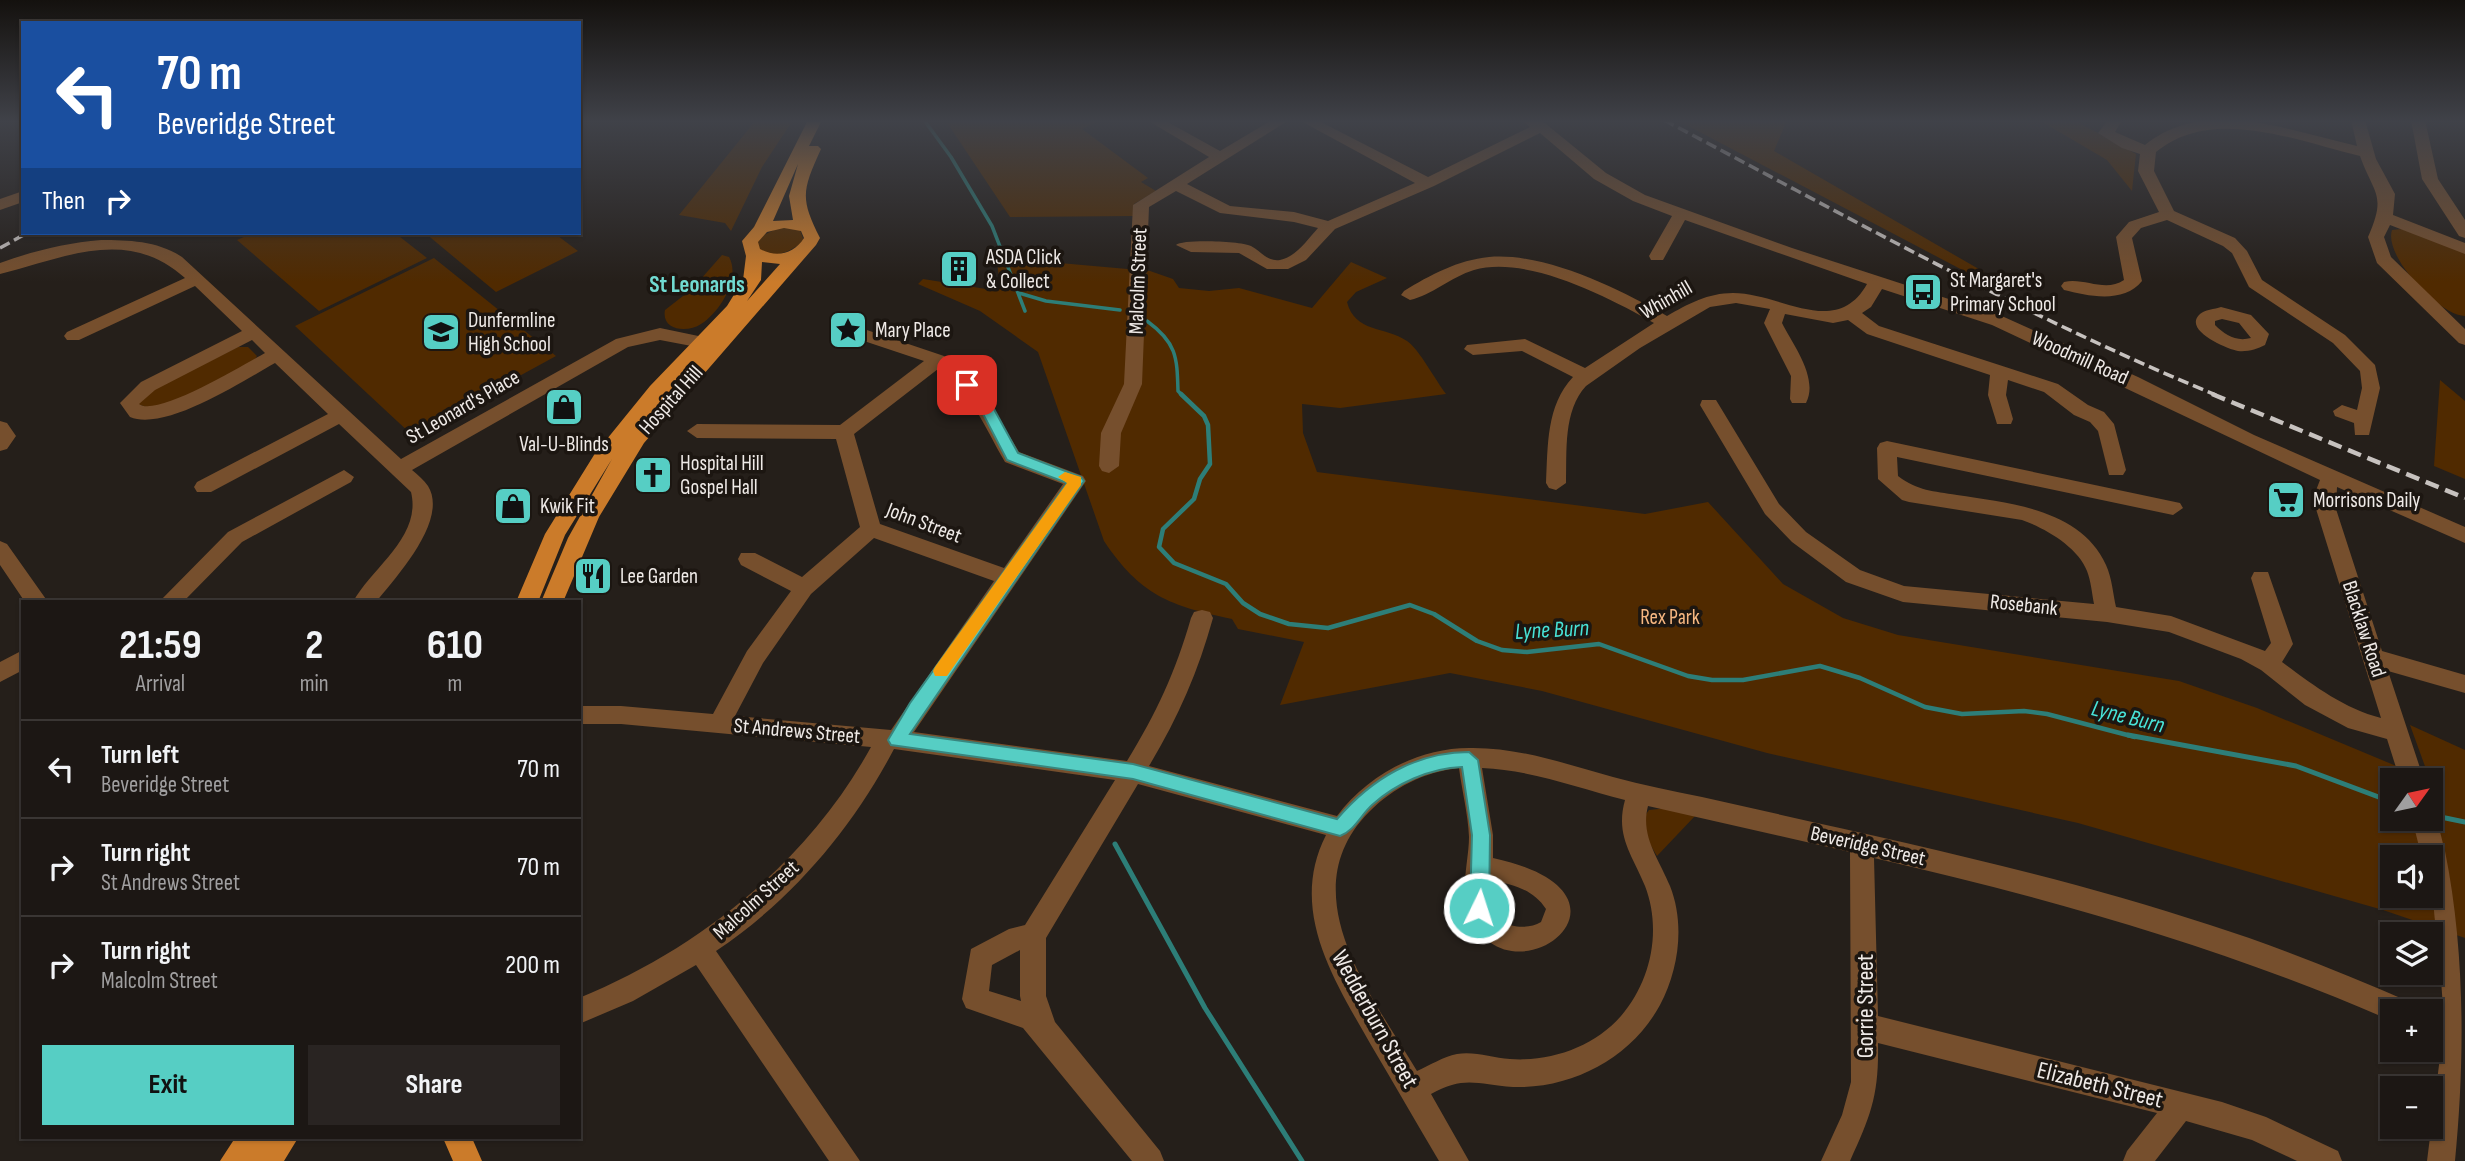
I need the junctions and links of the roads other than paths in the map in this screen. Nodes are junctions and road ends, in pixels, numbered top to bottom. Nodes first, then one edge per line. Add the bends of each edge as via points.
1 (786, 174) edge
2 (802, 174) edge
3 (1193, 174) edge
4 (1412, 174) edge
5 (1445, 174) edge
6 (1598, 174) edge
7 (2148, 174) edge
8 (2373, 174) edge
9 (2429, 174) edge
10 (1429, 183) junction
11 (1175, 184) junction
12 (21, 196) edge
13 (0, 205) edge
14 (2168, 214) junction
15 (1680, 215) junction
16 (2385, 217) junction
17 (804, 226) junction
18 (1329, 226) junction
19 (761, 229) junction
20 (2465, 244) edge
21 (1184, 246) dead end
22 (799, 253) junction
23 (755, 254) junction
24 (1657, 256) dead end
25 (0, 269) edge
26 (197, 279) junction
27 (1877, 282) junction
28 (2070, 286) dead end
29 (1410, 295) dead end
30 (2285, 304) junction
31 (1779, 308) junction
32 (1849, 312) junction
33 (2251, 323) dead end
34 (1668, 324) junction
35 (2457, 325) edge
36 (846, 329) dead end
37 (254, 332) junction
38 (73, 336) dead end
39 (2465, 340) edge
40 (702, 342) junction
41 (1473, 349) dead end
42 (278, 354) junction
43 (937, 360) junction
44 (2000, 371) junction
45 (1584, 375) junction
46 (1819, 395) dead end
47 (1709, 405) dead end
48 (2342, 411) dead end
49 (343, 414) junction
50 (2004, 419) dead end
51 (0, 428) edge
52 (697, 431) dead end
53 (844, 432) junction
54 (0, 444) edge
55 (1109, 466) dead end
56 (401, 468) junction
57 (2116, 470) dead end
58 (344, 477) dead end
59 (2331, 477) junction
60 (1556, 483) dead end
61 (204, 487) dead end
62 (2172, 508) dead end
63 (871, 529) junction
64 (2465, 535) edge
65 (0, 549) edge
66 (748, 559) dead end
67 (1007, 577) junction
68 (2261, 578) dead end
69 (804, 588) junction
70 (36, 600) edge
71 (172, 600) edge
72 (365, 600) edge
73 (528, 600) edge
74 (553, 600) edge
75 (2108, 614) junction
76 (1202, 618) dead end
77 (2372, 657) junction
78 (21, 660) edge
79 (2269, 663) junction
80 (0, 673) edge
81 (2465, 684) edge
82 (581, 715) edge
83 (719, 724) junction
84 (2397, 732) junction
85 (892, 739) junction
86 (1469, 760) junction
87 (2408, 768) edge
88 (1133, 772) junction
89 (1639, 794) junction
90 (1340, 828) junction
91 (2428, 831) edge
92 (1862, 845) junction
93 (1482, 867) dead end
94 (2456, 900) edge
95 (1033, 936) junction
96 (701, 949) junction
97 (2380, 1002) edge
98 (581, 1010) edge
99 (1867, 1027) junction
100 (2443, 1028) edge
101 (1044, 1030) junction
102 (2464, 1037) edge
103 (1412, 1089) junction
104 (2181, 1105) junction
105 (252, 1139) edge
106 (283, 1139) edge
107 (457, 1139) edge
108 (234, 1161) edge
109 (266, 1161) edge
110 (468, 1161) edge
111 (846, 1161) edge
112 (1150, 1161) edge
113 (1455, 1161) edge
114 (1835, 1161) edge
115 (2137, 1161) edge
116 (2328, 1161) edge
117 (2441, 1161) edge

1 - 19 main road
2 - 17 main road via 795,205
3 - 11 street, Malcolm Street
4 - 10 street
5 - 10 street
6 - 15 street, Woodmill Road
7 - 14 street
8 - 16 street via 2387,194
9 - 20 street
10 - 18 street
11 - 18 street via 1226,210 1294,216
11 - 55 street, Malcolm Street via 1141,205 1133,384
12 - 13 street
14 - 28 street via 2135,225 2124,237 2133,281 2128,287 2110,291
14 - 30 street via 2229,242 2239,251 2255,283
15 - 24 street
15 - 27 street, Woodmill Road
16 - 20 street
16 - 35 street via 2376,237 2383,259
17 - 19 main road via 784,223
17 - 22 main road via 812,238
18 - 21 street via 1297,261 1283,265 1262,262 1240,248
19 - 23 main road, Hospital Hill via 750,241
22 - 23 main road via 778,259
22 - 74 main road, Hospital Hill via 617,465 578,537
23 - 40 main road, Hospital Hill via 745,292
25 - 26 street via 58,252 102,246 147,249 176,261
26 - 37 street
26 - 38 street
27 - 32 street via 1866,302
27 - 59 street, Woodmill Road via 2047,342
29 - 34 street via 1473,265 1520,264 1621,298
30 - 33 street
30 - 48 street via 2339,339 2369,369 2371,388 2363,425
31 - 32 street, Whinhill via 1809,316
31 - 34 street, Whinhill via 1739,297 1706,301
31 - 46 street via 1773,323 1801,376 1799,394
32 - 44 street via 1873,330
34 - 45 street, Whinhill
35 - 39 street
36 - 43 street
37 - 42 street
37 - 42 street via 148,386 129,403 132,410 141,414 169,409
40 - 56 street, St Leonard's Place via 660,334 622,343
40 - 73 main road, Hospital Hill via 601,460 555,534
41 - 45 street via 1525,345
42 - 49 street
43 - 53 street
43 - 67 street, Malcolm Street via 984,404 1012,457 1076,481
44 - 50 street via 1997,396
44 - 57 street via 2051,388 2081,410 2105,414
45 - 60 street, Whinhill via 1566,401
47 - 75 street, Rosebank via 1772,509 1799,537 1853,576 1903,594
49 - 56 street
49 - 61 street
51 - 54 street via 6,436
52 - 53 street
53 - 63 street, John Street
56 - 72 street via 426,501 423,519
58 - 71 street via 235,537
59 - 64 street, Woodmill Road
59 - 77 street, Blacklaw Road via 2326,509
62 - 75 street via 1887,448 1888,479 1909,495 2024,513 2047,521 2076,541 2097,566
63 - 67 street, John Street
63 - 69 street
65 - 70 street
66 - 69 street
67 - 85 street, Malcolm Street
68 - 79 street via 2282,644
69 - 83 street via 755,657
75 - 79 street, Rosebank via 2171,624
76 - 88 street via 1169,712
77 - 81 street
77 - 84 street, Blacklaw Road
78 - 80 street
79 - 84 street, Rosebank via 2313,698 2356,722
82 - 83 street, St Andrews Street
83 - 85 street, St Andrews Street
84 - 87 street, Blacklaw Road
85 - 88 street, St Andrews Street
85 - 96 street, Malcolm Street via 854,797 800,862
86 - 89 street, Beveridge Street via 1551,769
86 - 90 street, Beveridge Street via 1444,760 1388,782 1364,800
86 - 93 street
88 - 90 street, St Andrews Street
88 - 95 street
89 - 92 street, Beveridge Street
89 - 103 street via 1632,828 1656,877 1666,914 1659,982 1646,1007 1607,1049 1561,1069 1518,1073 1454,1068
90 - 103 street, Wedderburn Street via 1327,866 1324,909 1338,963
91 - 94 street
92 - 97 street, Beveridge Street via 1993,875 2207,936 2298,967
92 - 99 street, Gorrie Street
94 - 102 street
95 - 101 street via 1033,996
95 - 101 street via 1018,938 980,958 975,999 1032,1018
96 - 98 street, Malcolm Street via 647,982
96 - 111 street
99 - 104 street, Elizabeth Street
99 - 114 street, Gorrie Street via 1866,1082
100 - 102 street
101 - 112 street
102 - 117 street via 2455,1107
103 - 113 street, Wedderburn Street
104 - 115 street
104 - 116 street, Elizabeth Street via 2256,1127
105 - 108 main road
106 - 109 main road
107 - 110 main road

